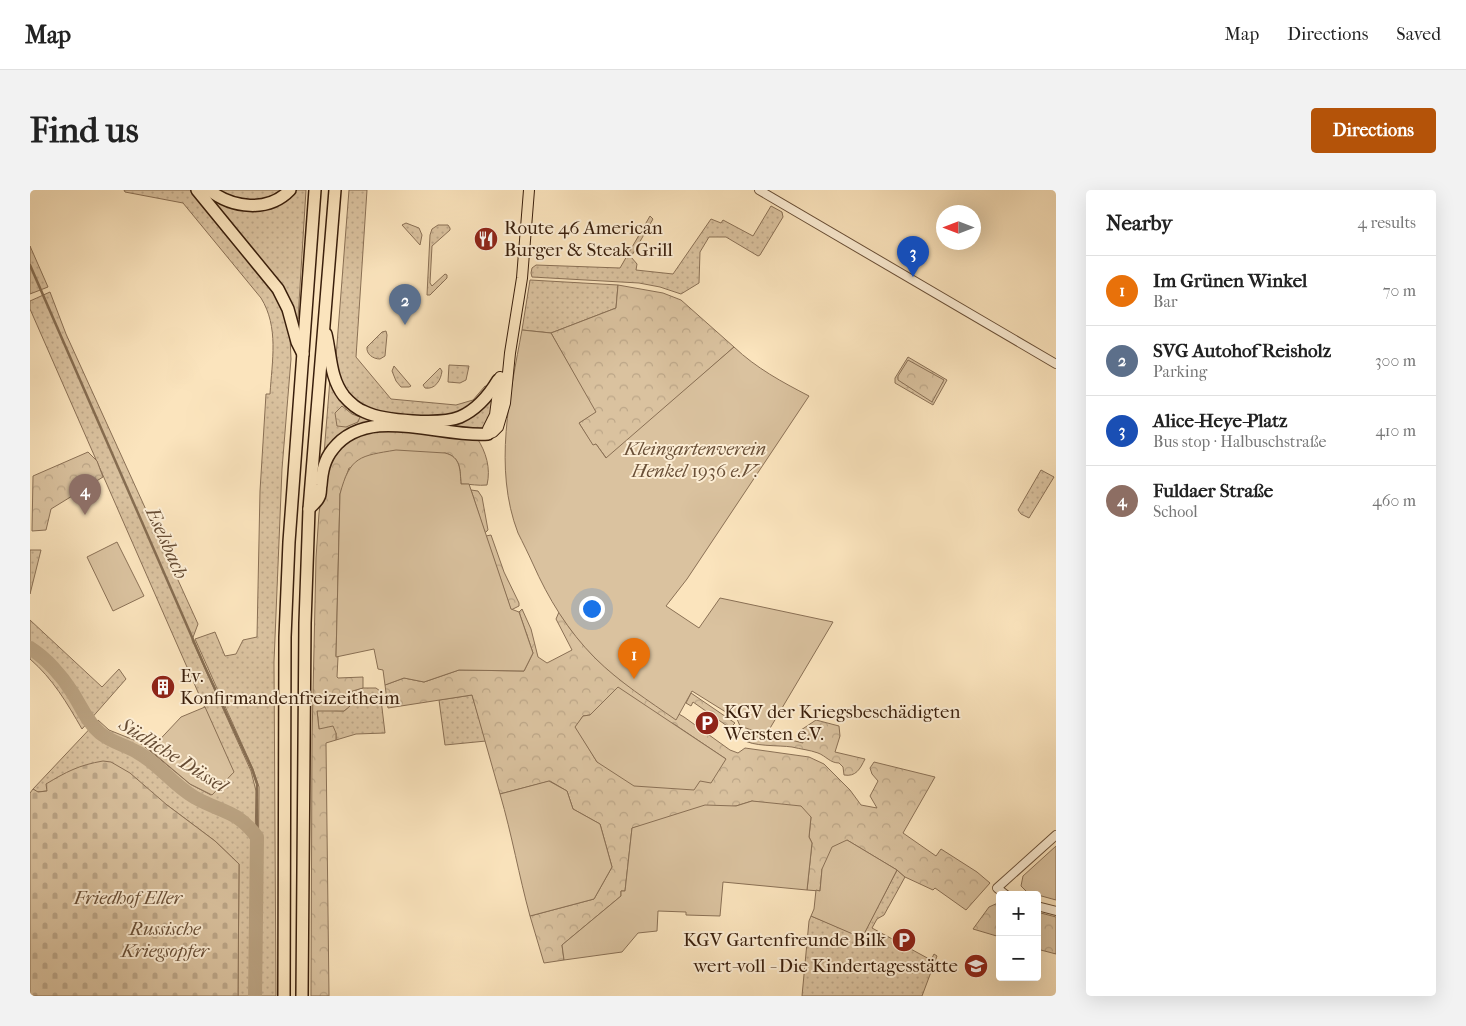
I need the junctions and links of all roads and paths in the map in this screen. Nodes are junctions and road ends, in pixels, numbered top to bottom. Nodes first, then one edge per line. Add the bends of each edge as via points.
1 (197, 190) edge
2 (209, 190) edge
3 (290, 190) edge
4 (315, 190) edge
5 (335, 190) edge
6 (529, 190) edge
7 (759, 190) edge
8 (324, 322) junction
9 (510, 353) junction
10 (303, 354) junction
11 (1056, 364) edge
12 (498, 380) junction
13 (488, 434) junction
14 (310, 508) junction
15 (1056, 835) edge
16 (1001, 891) edge
17 (1041, 907) edge
18 (1056, 911) edge
19 (284, 996) edge
20 (302, 996) edge

1 - 10 highway via 278,289
2 - 3 highway via 225,201 250,206 275,201
4 - 10 highway
5 - 8 highway
6 - 9 main road via 522,278
7 - 11 street
8 - 12 highway via 334,379 351,403 375,416 453,420 480,404
8 - 14 highway
9 - 12 main road
9 - 13 main road via 501,420
10 - 19 highway via 285,637
12 - 13 main road via 499,395
13 - 14 highway via 385,426 355,432 342,439 329,454 323,467 319,498
14 - 20 highway via 304,672
15 - 16 street via 997,888
17 - 18 street

